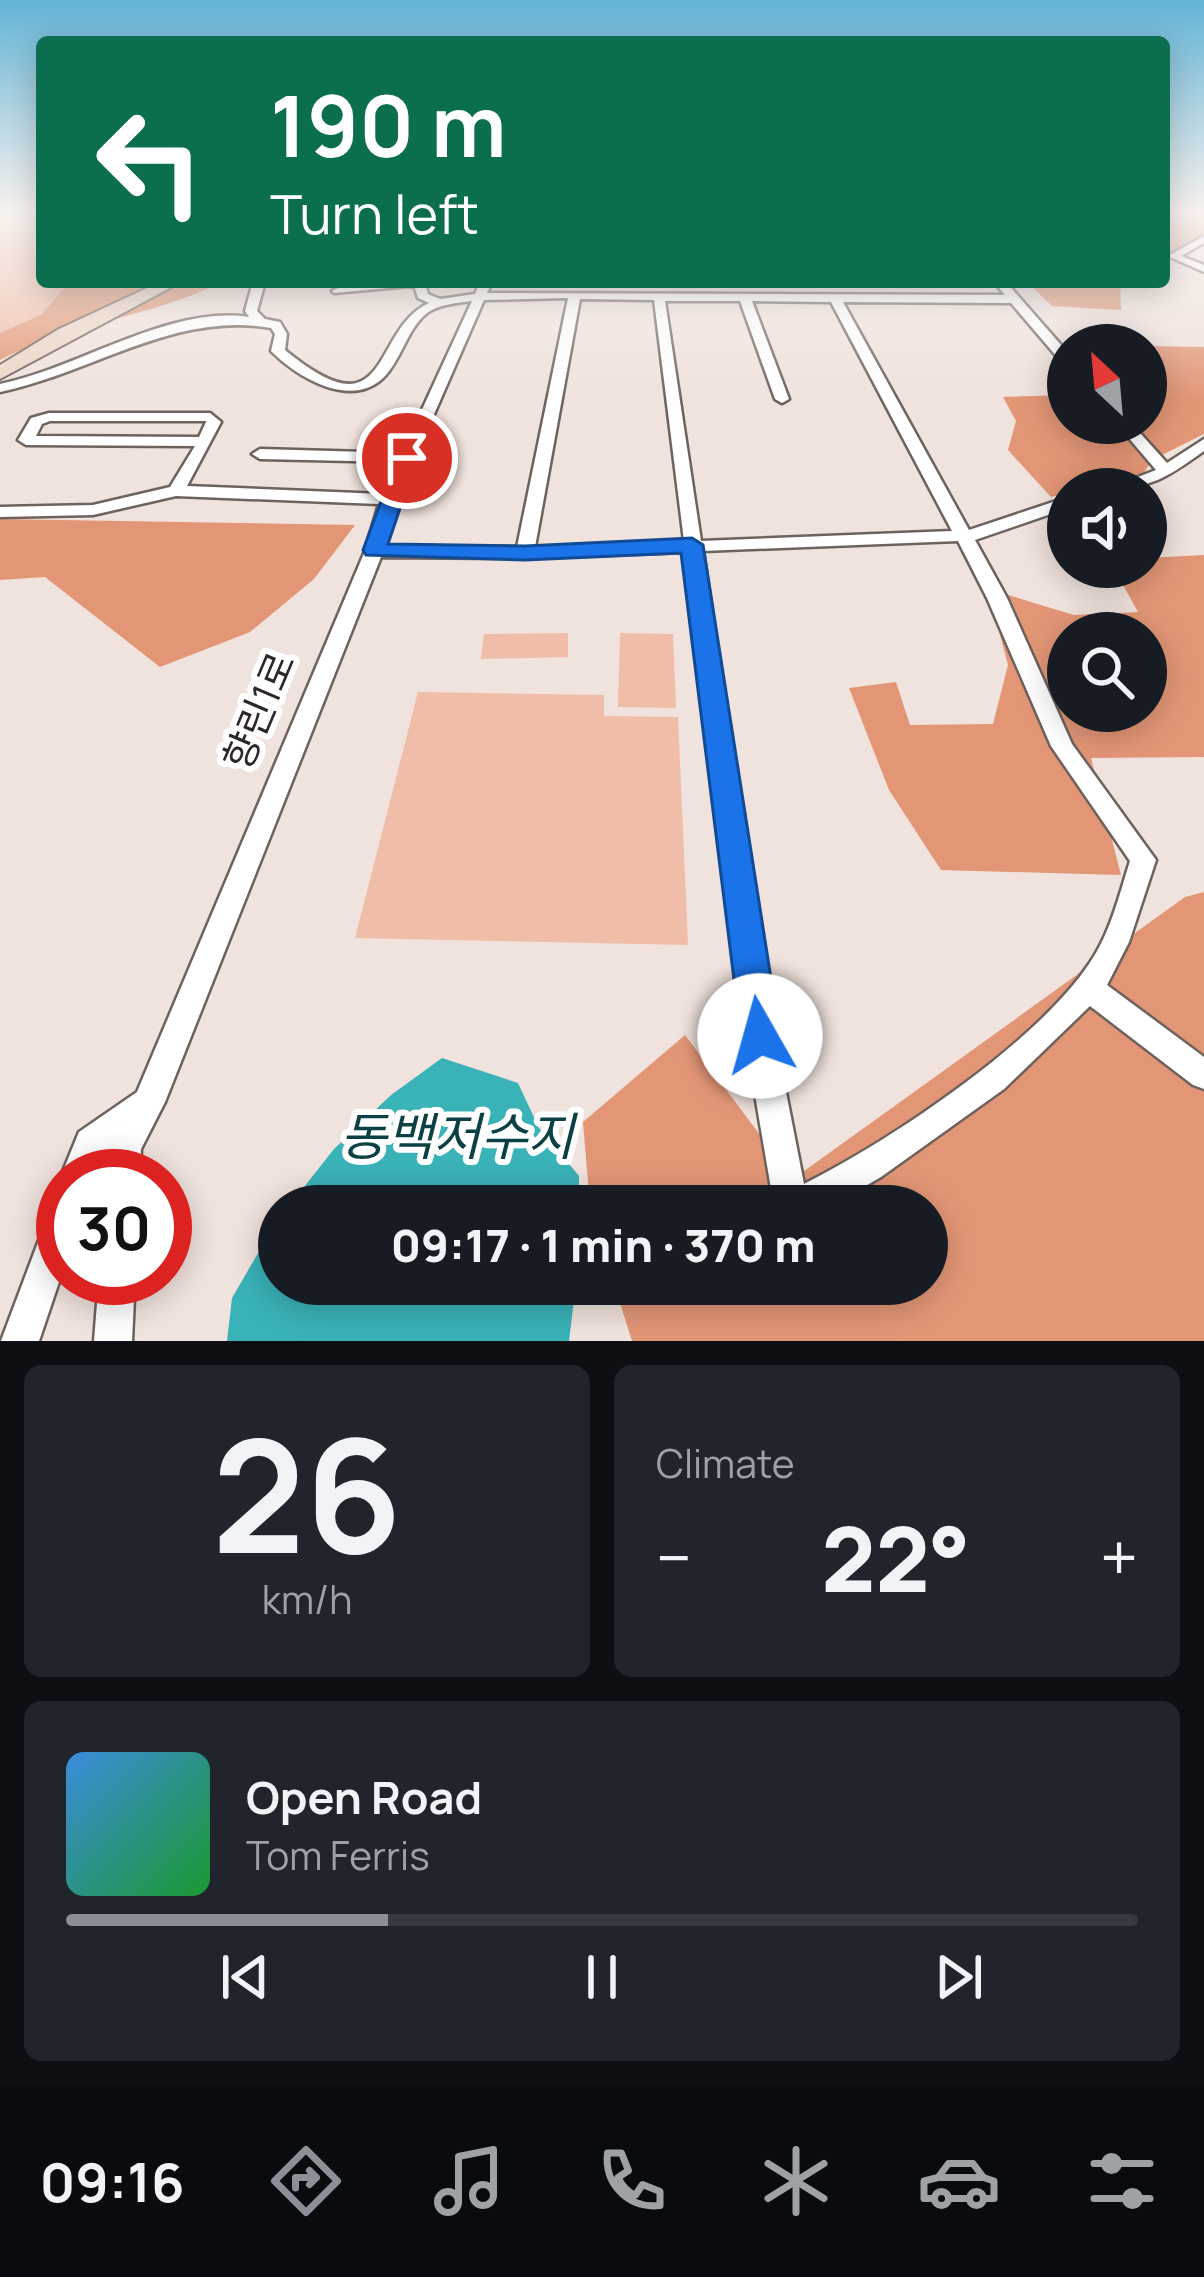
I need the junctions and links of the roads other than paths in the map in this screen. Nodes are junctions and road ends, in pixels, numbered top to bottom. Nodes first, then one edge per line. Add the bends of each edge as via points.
1 (160, 288) edge
2 (257, 288) edge
3 (365, 288) edge
4 (421, 288) edge
5 (1004, 288) edge
6 (483, 289) edge
7 (761, 289) edge
8 (338, 291) dead end
9 (744, 296) junction
10 (834, 296) junction
11 (659, 297) junction
12 (574, 298) junction
13 (1012, 299) junction
14 (438, 302) junction
15 (259, 320) junction
16 (1047, 338) edge
17 (0, 373) edge
18 (0, 388) edge
19 (782, 399) dead end
20 (205, 442) junction
21 (1142, 444) edge
22 (1204, 444) edge
23 (260, 454) dead end
24 (407, 458) junction
25 (1163, 468) edge
26 (1167, 470) edge
27 (176, 491) junction
28 (389, 499) junction
29 (1047, 510) edge
30 (0, 512) edge
31 (959, 536) junction
32 (692, 545) junction
33 (374, 550) junction
34 (525, 553) junction
35 (1089, 988) junction
36 (1204, 1075) edge
37 (149, 1102) junction
38 (89, 1149) edge
39 (125, 1149) edge
40 (789, 1185) edge
41 (842, 1185) edge
42 (36, 1296) edge
43 (115, 1305) edge
44 (20, 1341) edge
45 (113, 1341) edge

1 - 17 street
2 - 15 street via 251,311
3 - 8 street
4 - 14 street
5 - 13 street
6 - 12 street
6 - 14 street
6 - 24 street, 향린1로
7 - 9 street
7 - 10 street
9 - 11 street
9 - 19 street
10 - 13 street
10 - 31 street
11 - 12 street
11 - 32 street
12 - 34 street
13 - 16 street
14 - 15 street via 404,328 375,376 353,386 288,360 278,351 276,326
15 - 18 street via 179,329
20 - 20 street via 48,440 26,440 36,421 49,417 210,417
20 - 27 street
21 - 25 street
22 - 26 street
23 - 24 street
24 - 28 street, 향린1로
27 - 28 street
27 - 30 street via 93,510
28 - 33 street, 향린1로
29 - 31 street
31 - 32 street
31 - 35 street via 997,598 1061,746 1143,860 1114,949
32 - 34 street
32 - 40 street via 760,1036
33 - 34 street
33 - 37 street, 향린1로
35 - 36 street
35 - 41 street via 940,1116
37 - 38 street
37 - 39 street, 향린1로
42 - 44 street
43 - 45 street

